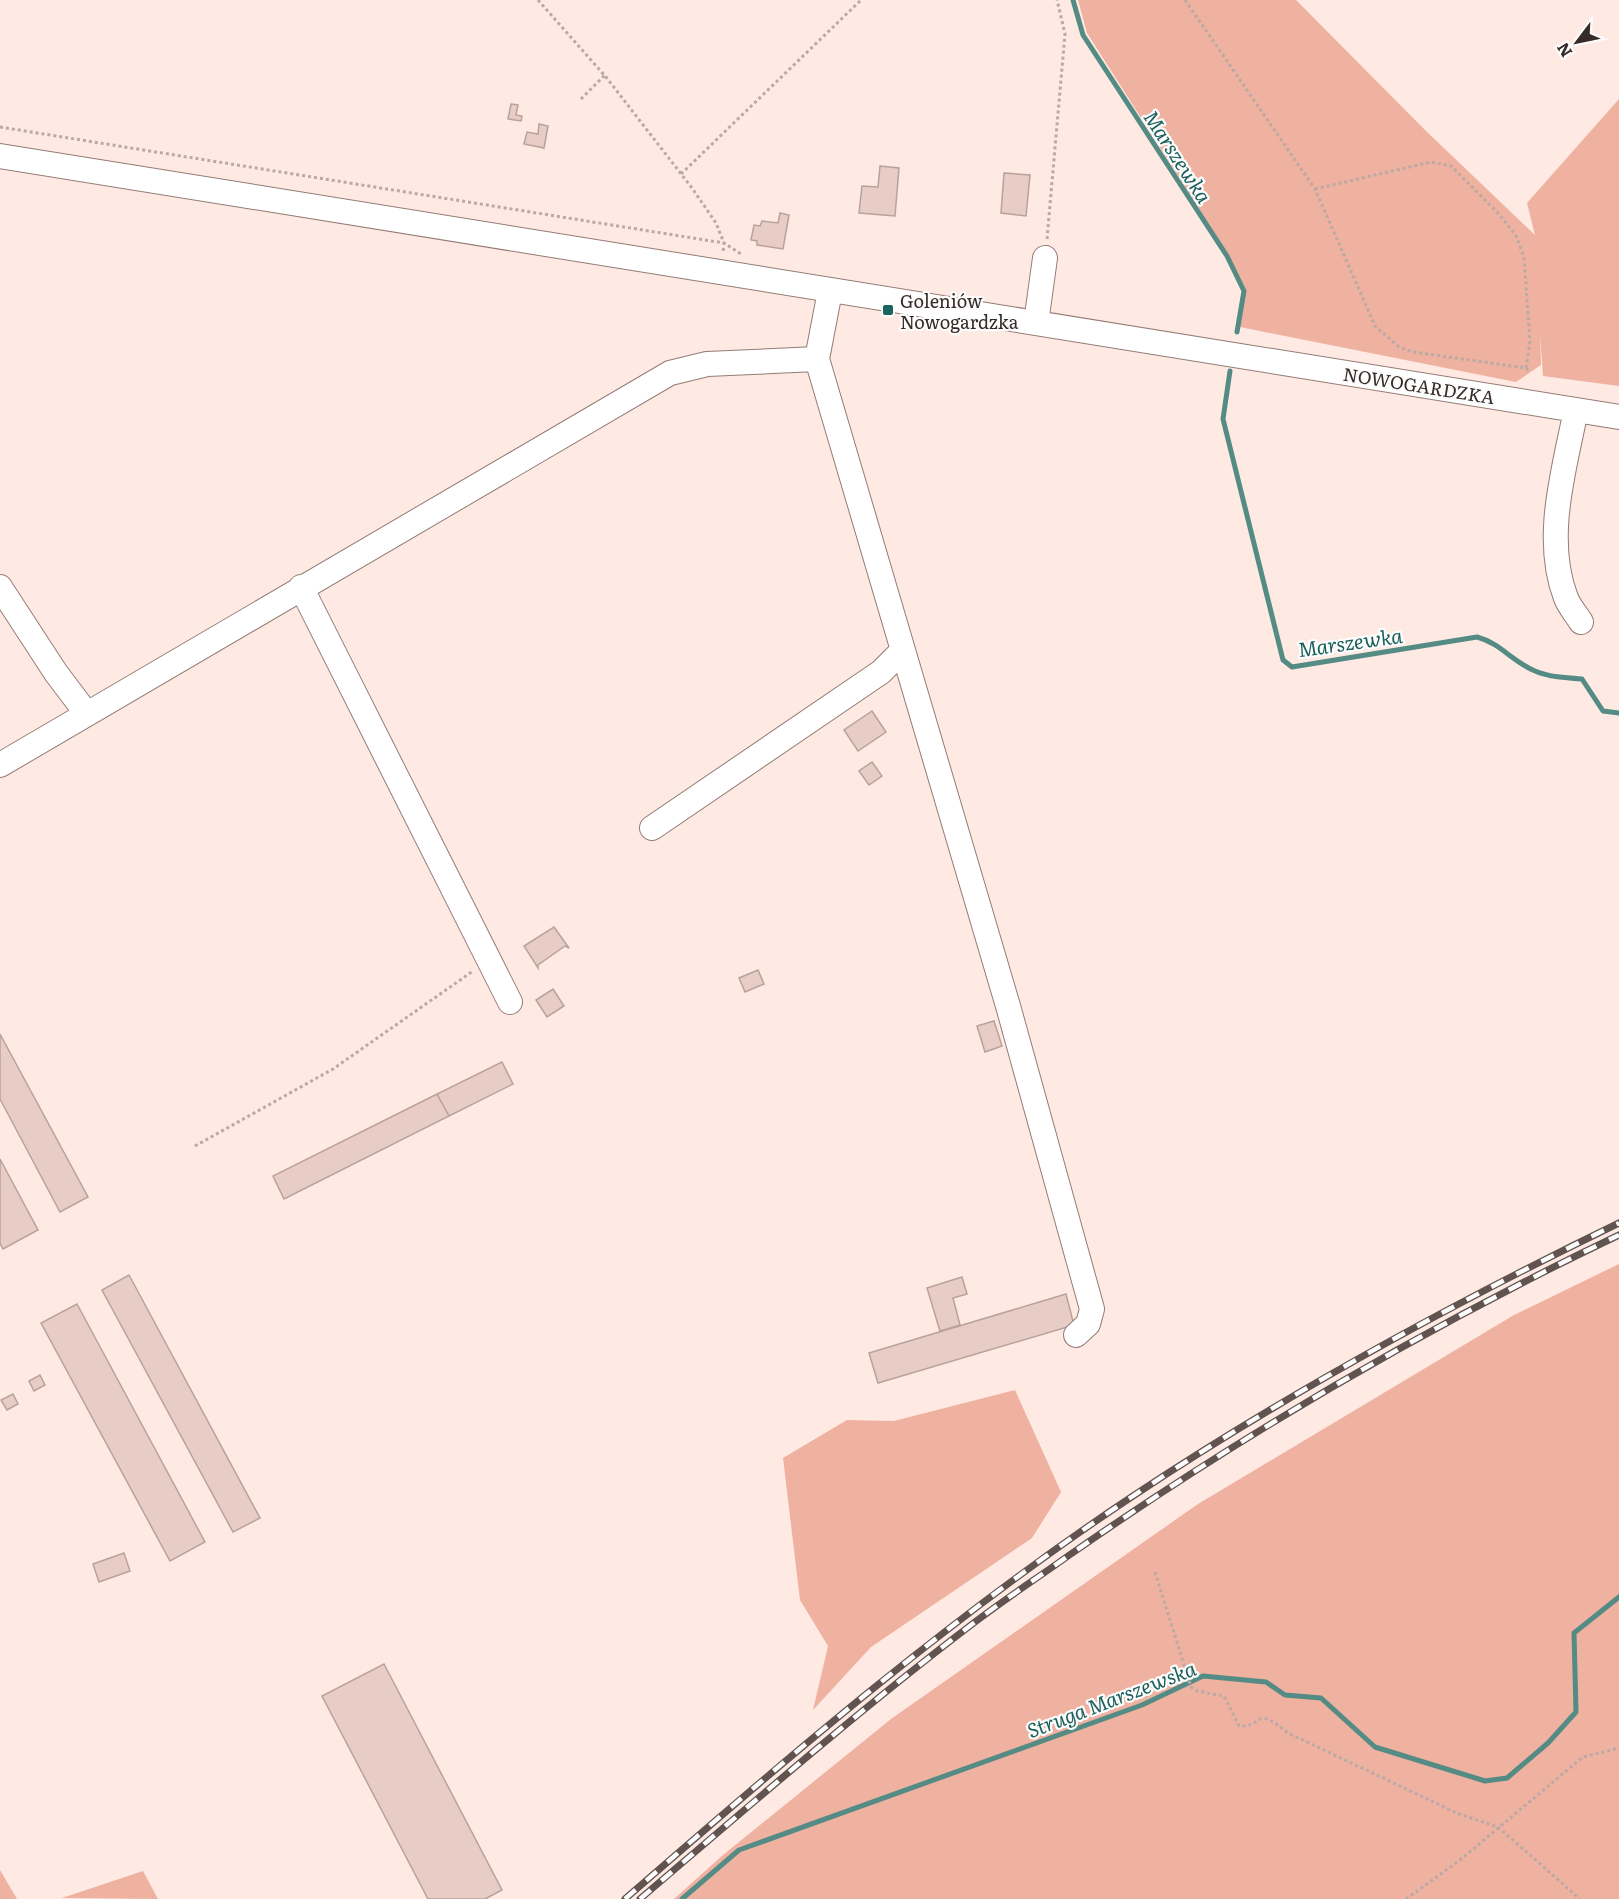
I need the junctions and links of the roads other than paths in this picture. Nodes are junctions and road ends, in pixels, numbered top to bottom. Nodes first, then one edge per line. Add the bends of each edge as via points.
1 (0, 156) edge
2 (1045, 258) road end
3 (830, 291) junction
4 (1036, 323) junction
5 (818, 360) junction
6 (1576, 410) junction
7 (1619, 417) edge
8 (0, 587) edge
9 (301, 587) junction
10 (1581, 622) dead end
11 (902, 651) junction
12 (87, 714) junction
13 (0, 765) edge
14 (652, 828) dead end
15 (510, 1002) dead end
16 (1076, 1335) dead end

1 - 3 street, NOWOGARDZKA
2 - 4 street
3 - 4 street, NOWOGARDZKA
3 - 5 street
4 - 6 street, NOWOGARDZKA
5 - 9 street via 707,364 670,373
5 - 11 street
6 - 7 street, NOWOGARDZKA
6 - 10 street via 1556,531 1566,600
8 - 12 street
9 - 12 street
9 - 15 street
11 - 14 street via 881,672
11 - 16 street via 1008,1006 1092,1309 1088,1324
12 - 13 street

